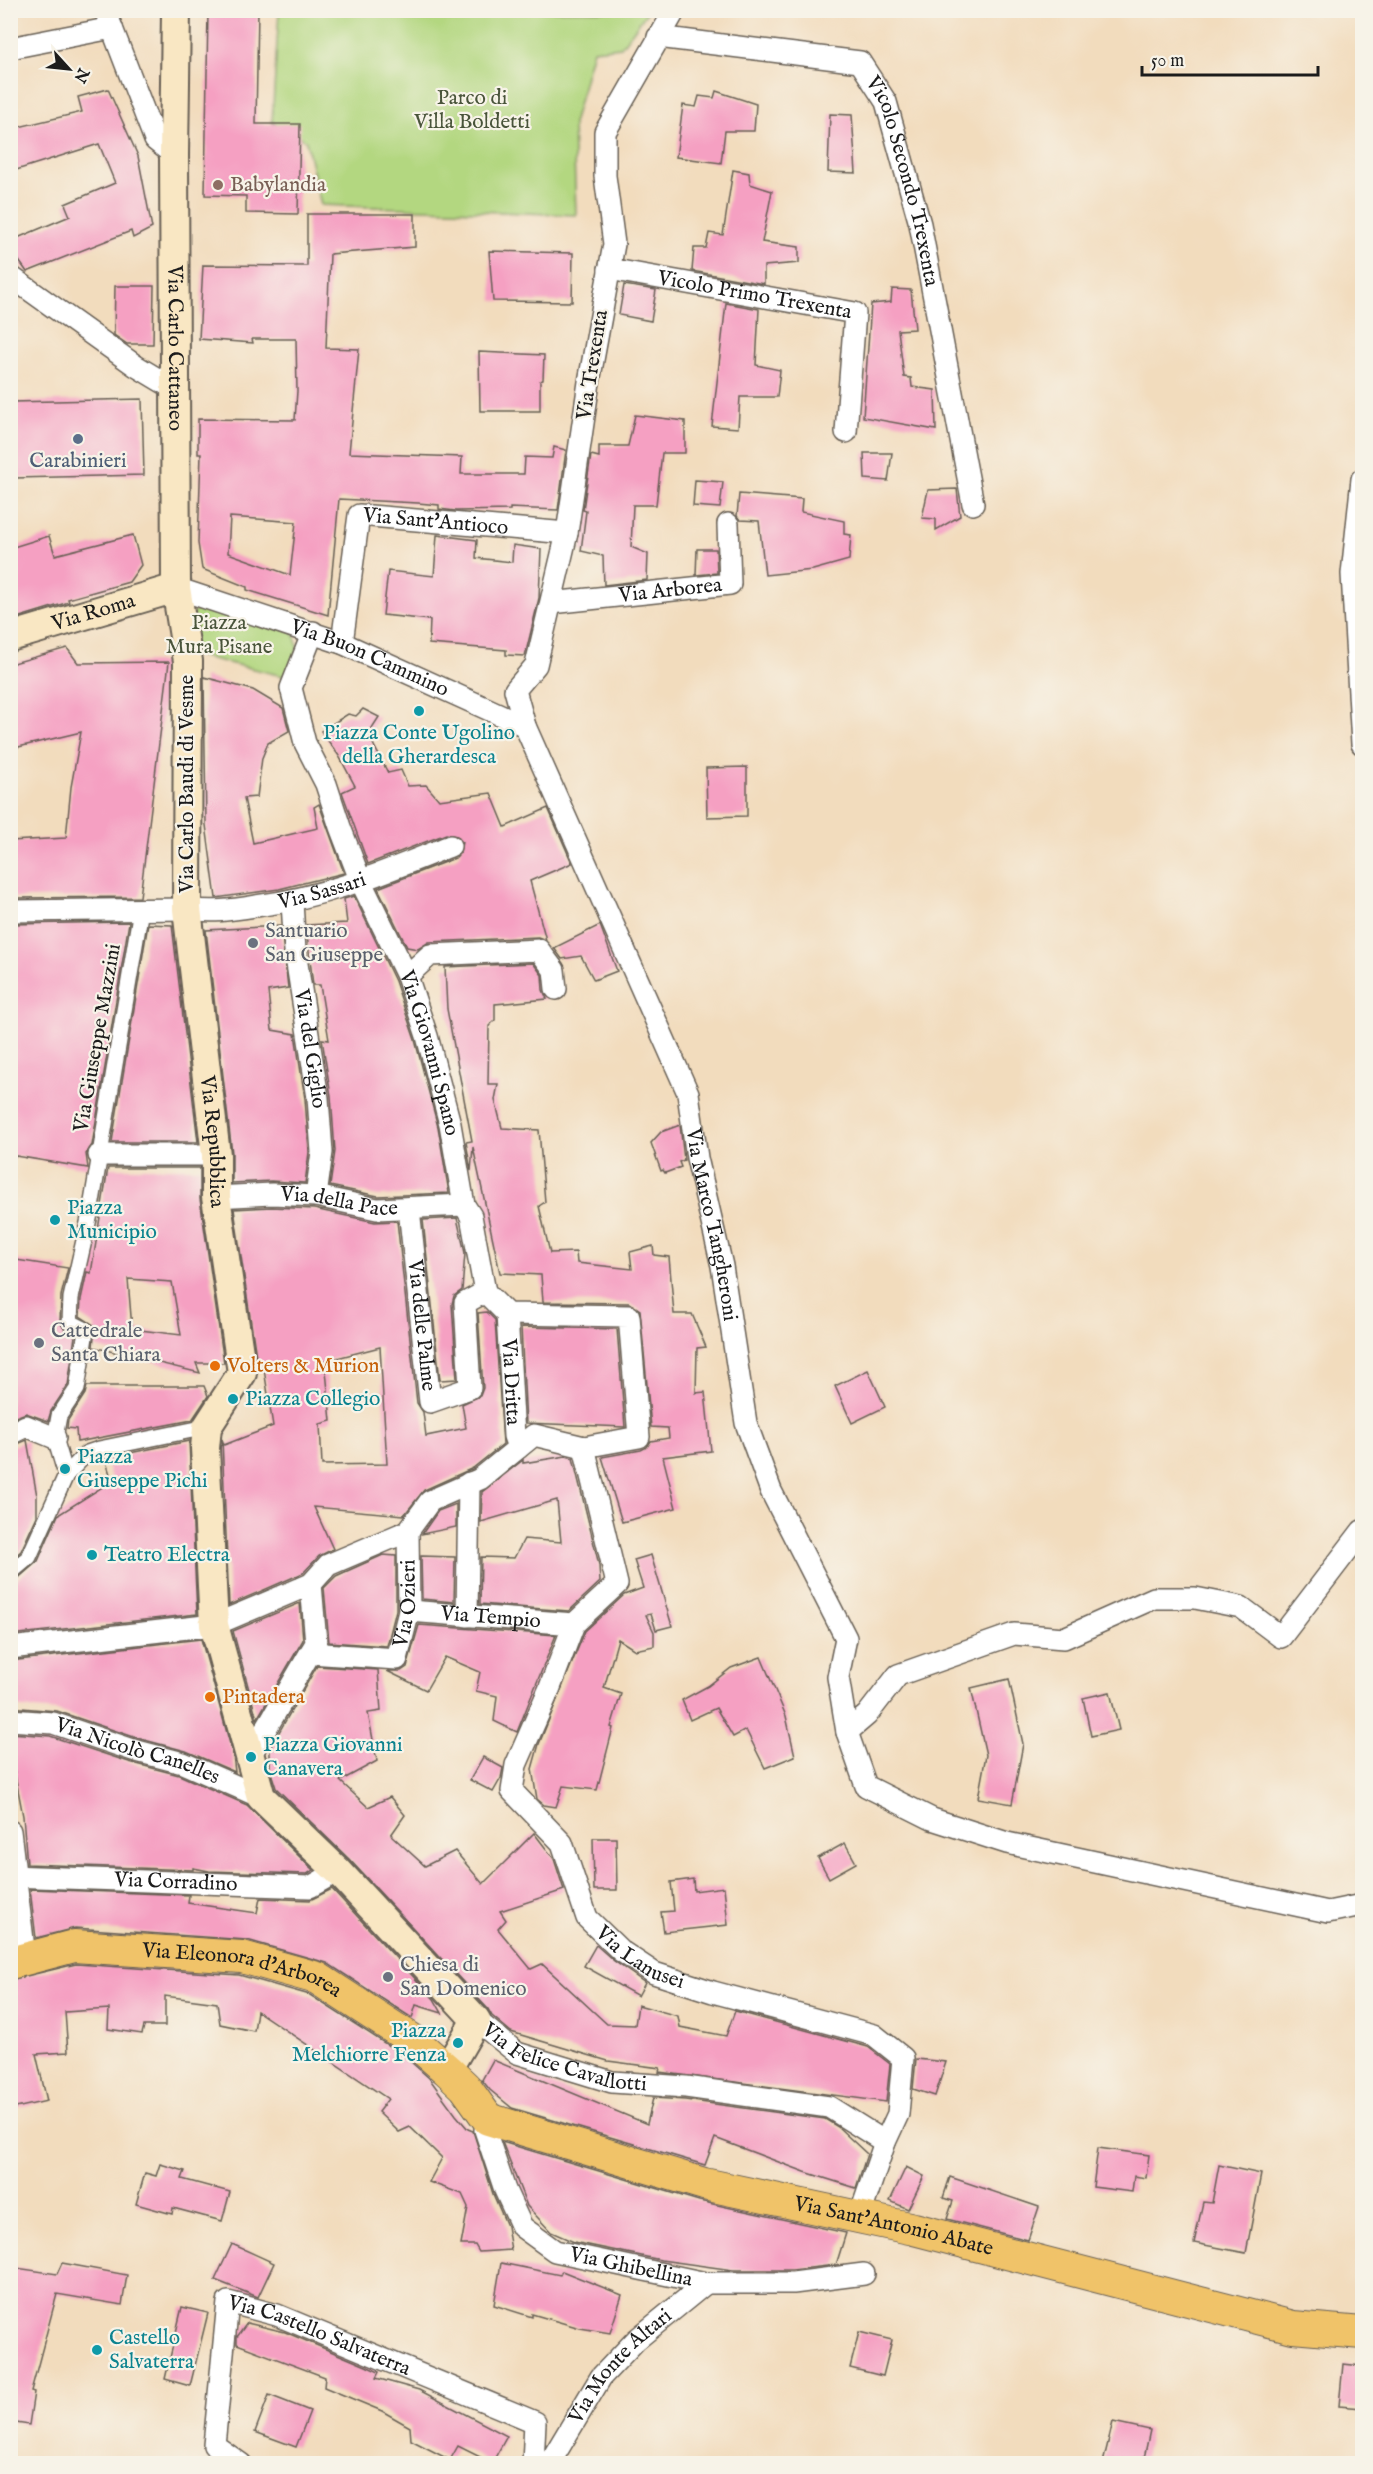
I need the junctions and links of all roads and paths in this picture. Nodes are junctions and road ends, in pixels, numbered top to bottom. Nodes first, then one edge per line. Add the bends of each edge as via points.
1 (176, 10) edge
2 (675, 10) edge
3 (108, 19) edge
4 (658, 37) junction
5 (10, 48) edge
6 (142, 105) junction
7 (175, 106) junction
8 (174, 155) junction
9 (609, 269) junction
10 (10, 276) edge
11 (176, 390) junction
12 (846, 432) dead end
13 (1362, 479) edge
14 (973, 504) dead end
15 (728, 524) dead end
16 (567, 533) junction
17 (176, 588) junction
18 (550, 603) junction
19 (313, 632) junction
20 (10, 637) edge
21 (342, 643) junction
22 (525, 726) junction
23 (1362, 744) edge
24 (450, 846) dead end
25 (361, 882) junction
26 (292, 902) junction
27 (141, 909) junction
28 (187, 909) junction
29 (10, 911) edge
30 (407, 976) junction
31 (556, 989) dead end
32 (216, 1155) junction
33 (98, 1164) junction
34 (316, 1196) junction
35 (216, 1197) junction
36 (464, 1205) junction
37 (409, 1209) junction
38 (485, 1292) junction
39 (507, 1314) junction
40 (207, 1427) junction
41 (10, 1434) edge
42 (55, 1438) junction
43 (584, 1447) junction
44 (518, 1448) junction
45 (66, 1475) junction
46 (469, 1483) junction
47 (408, 1531) junction
48 (1362, 1531) edge
49 (10, 1573) edge
50 (311, 1584) junction
51 (409, 1611) junction
52 (467, 1616) junction
53 (574, 1624) junction
54 (214, 1625) junction
55 (10, 1647) edge
56 (310, 1653) junction
57 (10, 1719) edge
58 (847, 1732) junction
59 (250, 1756) junction
60 (261, 1797) junction
61 (10, 1831) edge
62 (338, 1871) junction
63 (12, 1875) edge
64 (1362, 1905) edge
65 (18, 1960) edge
66 (476, 2020) junction
67 (447, 2070) junction
68 (488, 2119) junction
69 (885, 2142) junction
70 (859, 2217) junction
71 (864, 2274) dead end
72 (706, 2283) junction
73 (1362, 2333) edge
74 (241, 2463) edge
75 (533, 2463) edge
76 (549, 2463) edge

1 - 7 main road, Via Carlo Cattaneo
2 - 4 street, Via Trexenta
3 - 5 street
3 - 6 street
4 - 9 street, Via Trexenta via 605,132 605,176 614,244
4 - 14 street, Vicolo Secondo Trexenta via 860,62 886,102 920,224
6 - 7 street
6 - 8 street via 155,140
7 - 8 main road, Via Carlo Cattaneo
8 - 11 main road, Via Carlo Cattaneo
9 - 12 street, Vicolo Primo Trexenta via 855,313
9 - 16 street, Via Trexenta
10 - 11 street
11 - 17 main road, Via Carlo Cattaneo
13 - 23 street via 1352,574
15 - 18 street, Via Arborea via 730,584
16 - 18 street, Via Trexenta
16 - 21 street, Via Sant'Antioco via 359,515
17 - 19 street, Via Buon Cammino
17 - 20 main road, Via Roma
17 - 28 main road, Via Carlo Baudi di Vesme via 188,661
18 - 22 street, Via Trexenta via 536,665 515,690
19 - 21 street, Via Buon Cammino
19 - 25 street, Via Giovanni Spano via 291,688 305,743 326,784
21 - 22 street, Via Buon Cammino
22 - 58 street, Via Marco Tangheroni via 688,1093 697,1158 722,1266 746,1423 771,1491 846,1638 838,1677
24 - 25 street, Via Sassari
25 - 26 street, Via Sassari
25 - 30 street, Via Giovanni Spano
26 - 28 street, Via Sassari via 211,912
26 - 34 street, Via del Giglio via 318,1098 322,1152
27 - 28 street, Via Sassari
27 - 29 street, Via Sassari
27 - 33 street, Via Giuseppe Mazzini
28 - 32 main road, Via Repubblica
30 - 31 street via 430,955 539,950 554,970
30 - 36 street, Via Giovanni Spano via 450,1124
32 - 33 street
32 - 35 main road, Via Repubblica
33 - 42 street via 71,1298 70,1322 86,1330 77,1389 58,1416
34 - 35 street, Via della Pace
34 - 37 street, Via della Pace via 368,1208
35 - 40 main road, Via Repubblica via 242,1373
36 - 37 street, Via della Pace
36 - 38 street, Via Giovanni Spano via 471,1216
37 - 38 street, Via delle Palme via 430,1402 470,1388 465,1303
38 - 39 street
39 - 43 street via 629,1316 639,1437
39 - 44 street, Via Dritta via 514,1436
40 - 45 street via 87,1453
40 - 54 main road
41 - 42 street via 27,1426
42 - 45 street
43 - 44 street via 534,1435
43 - 53 street, Via Lanusei via 617,1584
44 - 46 street via 480,1479
45 - 49 street via 29,1557
46 - 47 street via 430,1501
46 - 52 street
47 - 50 street via 328,1565
47 - 51 street, Via Ozieri
48 - 58 street via 1281,1637 1241,1607 1196,1598 1154,1598 1064,1638 1014,1634 898,1675 867,1715
50 - 54 street
50 - 56 street via 316,1643
51 - 52 street, Via Tempio
51 - 56 street, Via Ozieri via 397,1659
52 - 53 street, Via Tempio
53 - 69 street, Via Lanusei via 516,1765 512,1791 562,1843 587,1918 621,1951 654,1972 874,2035 903,2058 898,2114
54 - 55 street
54 - 59 main road
56 - 59 street
57 - 60 street, Via Nicolò Canelles via 53,1722 183,1763
58 - 64 street, Via Marco Tangheroni via 866,1786 932,1818 1007,1843 1328,1912
59 - 60 main road
60 - 62 main road, Via Felice Cavallotti
61 - 63 street
62 - 63 street, Via Corradino via 310,1887
62 - 66 main road, Via Felice Cavallotti
63 - 65 street
65 - 67 main road, Via Eleonora d'Arborea via 74,1946 242,1957 317,1978 414,2041
66 - 67 main road
66 - 69 street, Via Felice Cavallotti via 517,2053 612,2082 686,2086 829,2107
67 - 68 main road
68 - 70 main road, Via Sant'Antonio Abate via 704,2184
68 - 72 street, Via Ghibellina via 485,2130 522,2227 555,2251
69 - 70 street, Via Lanusei
70 - 73 main road, Via Sant'Antonio Abate via 1293,2327
71 - 72 street, Via Ghibellina via 793,2283
72 - 76 street, Via Monte Altari via 636,2340 601,2378
74 - 75 street, Via Castello Salvaterra via 214,2445 228,2302 277,2315 535,2422

